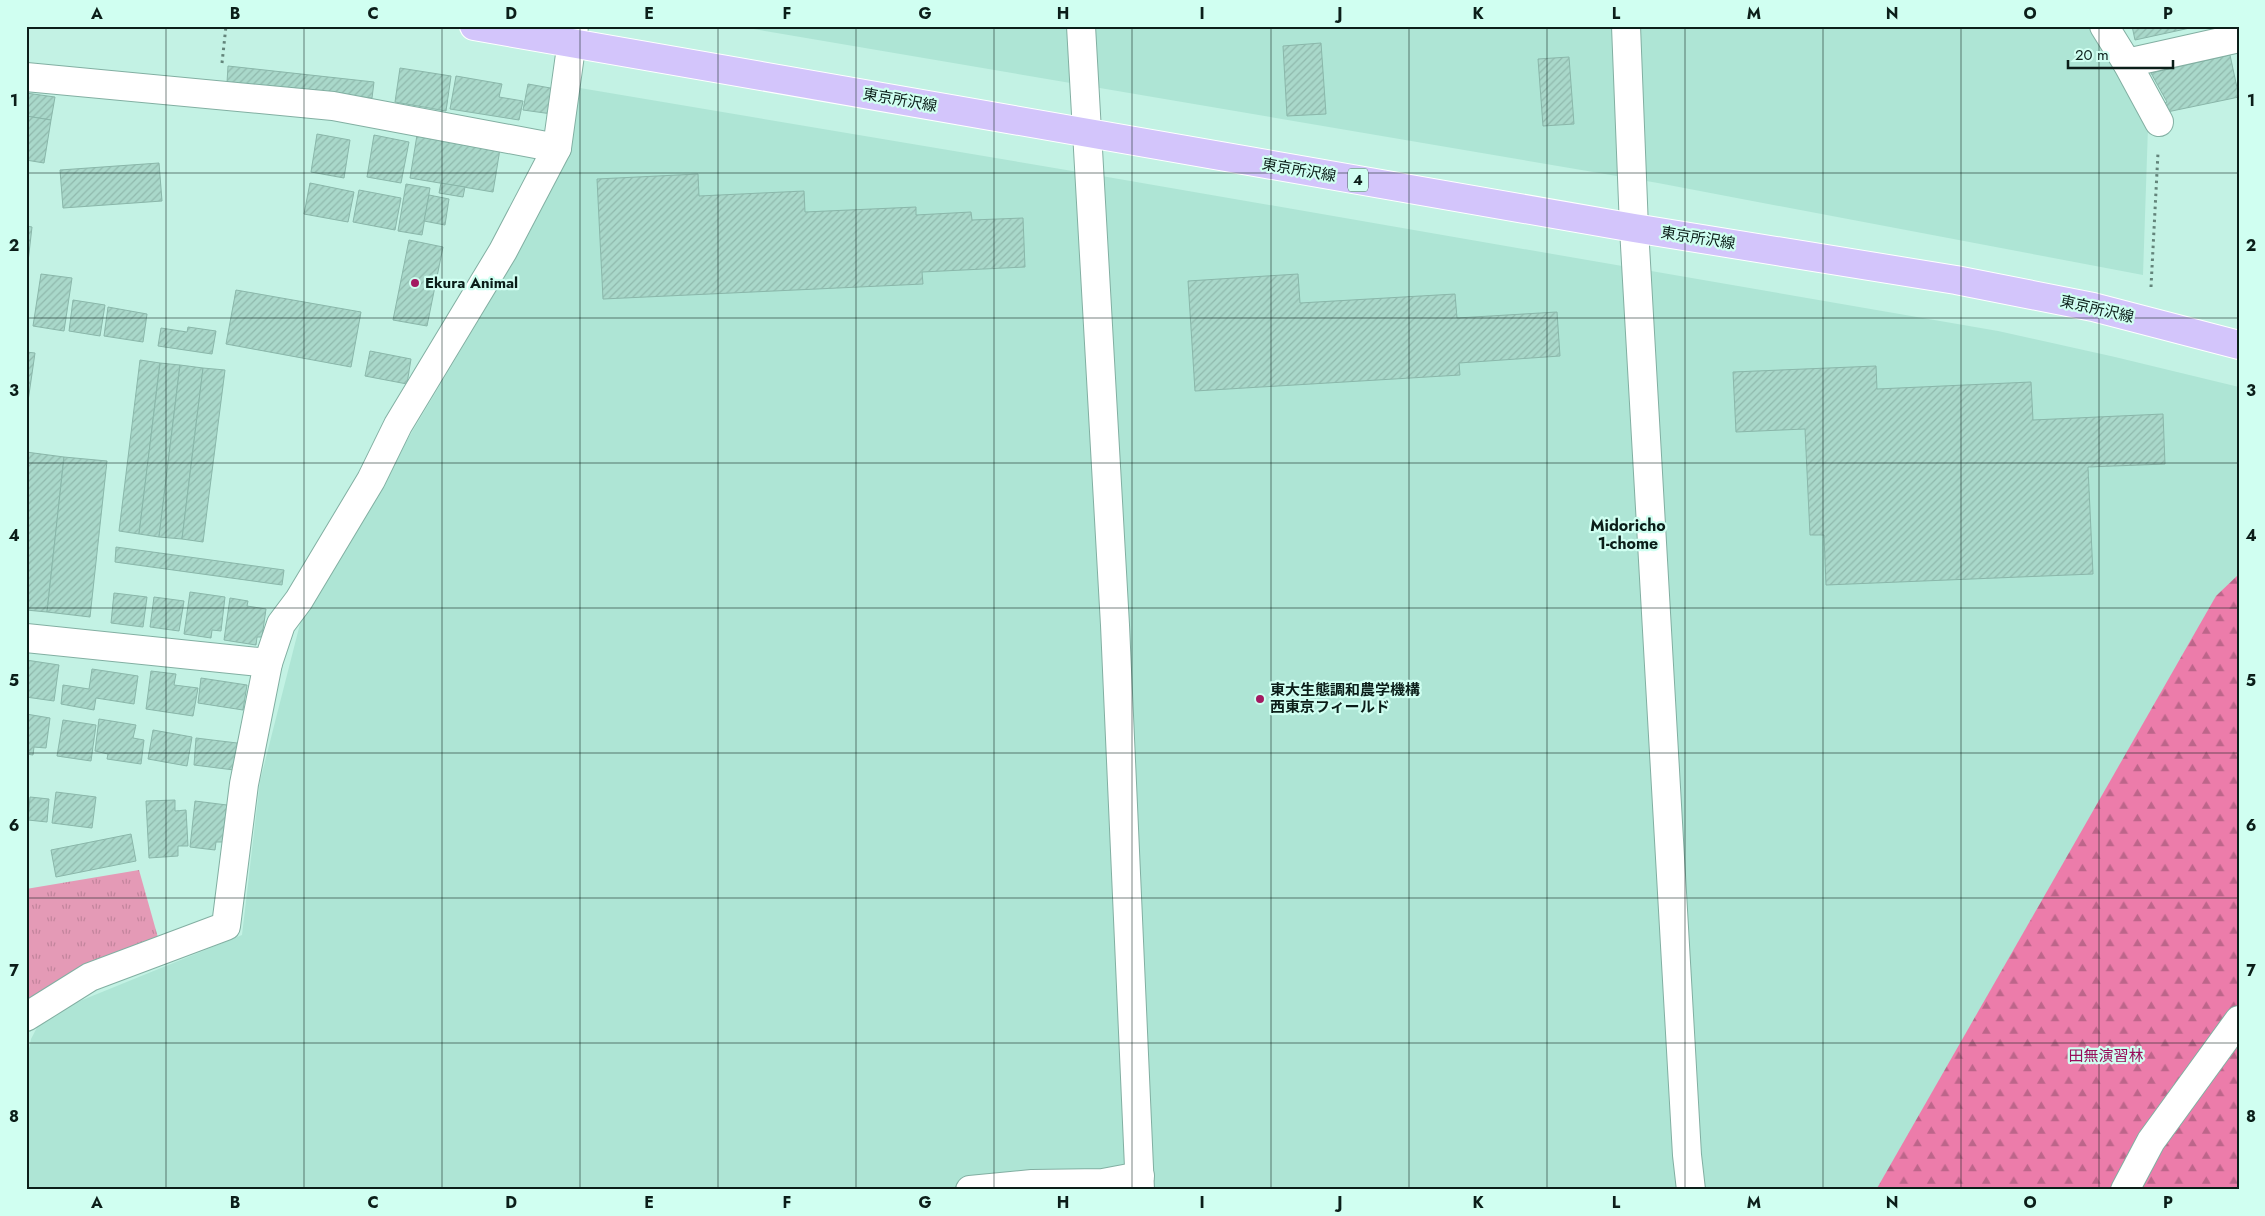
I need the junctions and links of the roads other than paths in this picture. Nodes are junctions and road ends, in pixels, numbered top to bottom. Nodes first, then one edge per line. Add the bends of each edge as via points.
1 (474, 26) edge
2 (1081, 26) edge
3 (1626, 26) edge
4 (2104, 26) edge
5 (574, 35) edge
6 (2239, 38) edge
7 (2127, 63) junction
8 (26, 77) edge
9 (2159, 122) road end
10 (1087, 133) junction
11 (557, 148) junction
12 (1634, 228) junction
13 (2239, 346) edge
14 (26, 638) edge
15 (268, 664) junction
16 (26, 1017) edge
17 (2239, 1020) edge
18 (1140, 1183) edge
19 (970, 1190) edge
20 (1691, 1190) edge
21 (2125, 1190) edge

1 - 5 main road, 東京所沢線 / 4
2 - 10 street
3 - 12 street
4 - 7 street
5 - 10 main road, 東京所沢線 / 4
5 - 11 street
6 - 7 street
7 - 9 street
8 - 11 street via 333,106
10 - 12 main road, 東京所沢線 / 4
10 - 18 street via 1115,625
11 - 15 street via 503,252 398,425 371,480 299,600 281,624
12 - 13 main road, 東京所沢線 / 4 via 1946,278 2073,303
12 - 20 street
14 - 15 street
15 - 16 street via 244,784 226,926 90,977
17 - 21 street via 2151,1141
18 - 19 street via 1032,1184

